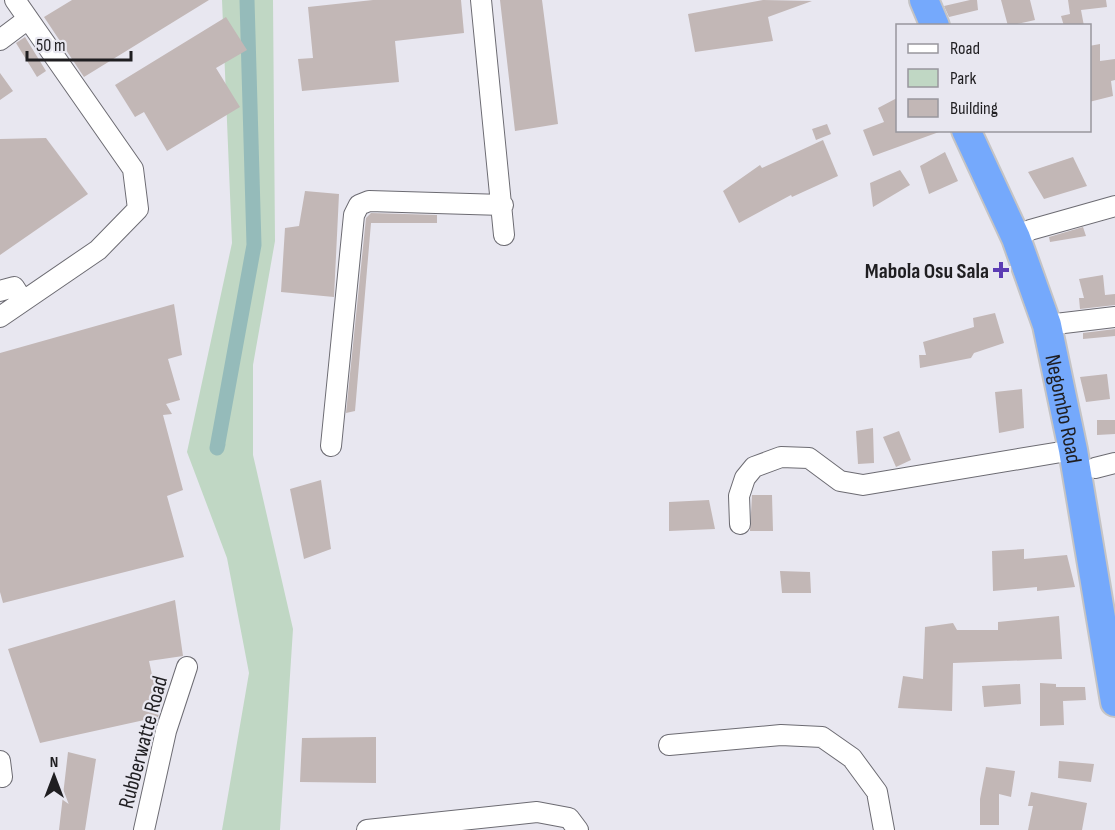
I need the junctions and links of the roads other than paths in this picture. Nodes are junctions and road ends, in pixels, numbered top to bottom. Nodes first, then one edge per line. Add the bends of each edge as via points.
1 (15, 0) edge
2 (482, 0) edge
3 (906, 0) edge
4 (924, 0) edge
5 (28, 19) junction
6 (917, 24) edge
7 (934, 24) edge
8 (0, 40) edge
9 (967, 132) edge
10 (985, 132) edge
11 (502, 205) junction
12 (1115, 206) edge
13 (1023, 234) junction
14 (504, 235) dead end
15 (0, 291) edge
16 (23, 301) junction
17 (0, 317) edge
18 (1115, 317) edge
19 (1055, 324) junction
20 (331, 446) dead end
21 (1073, 450) junction
22 (1105, 466) edge
23 (740, 524) dead end
24 (1115, 586) edge
25 (1111, 644) edge
26 (187, 667) dead end
27 (1115, 702) edge
28 (669, 745) dead end
29 (144, 830) edge
30 (367, 830) edge
31 (578, 830) edge
32 (884, 830) edge

1 - 5 street
2 - 11 street
3 - 6 highway
4 - 7 highway
5 - 8 street
5 - 16 street via 133,169 138,209 98,250
9 - 13 highway, Negombo Road
10 - 13 highway, Negombo Road
11 - 14 street
11 - 20 street via 369,201 359,205 354,215
12 - 13 street
13 - 19 highway, Negombo Road
15 - 16 street via 14,287
16 - 17 street
18 - 19 street
19 - 21 highway, Negombo Road
19 - 22 highway, Negombo Road
21 - 23 street via 863,485 840,481 809,458 781,457 754,467 745,478 739,496
21 - 25 highway, Negombo Road
22 - 24 highway, Negombo Road
25 - 27 highway, Negombo Road
26 - 29 street, Rubberwatte Road via 166,731
28 - 32 street via 781,735 822,737 852,758 877,792
30 - 31 street via 537,812 569,818

